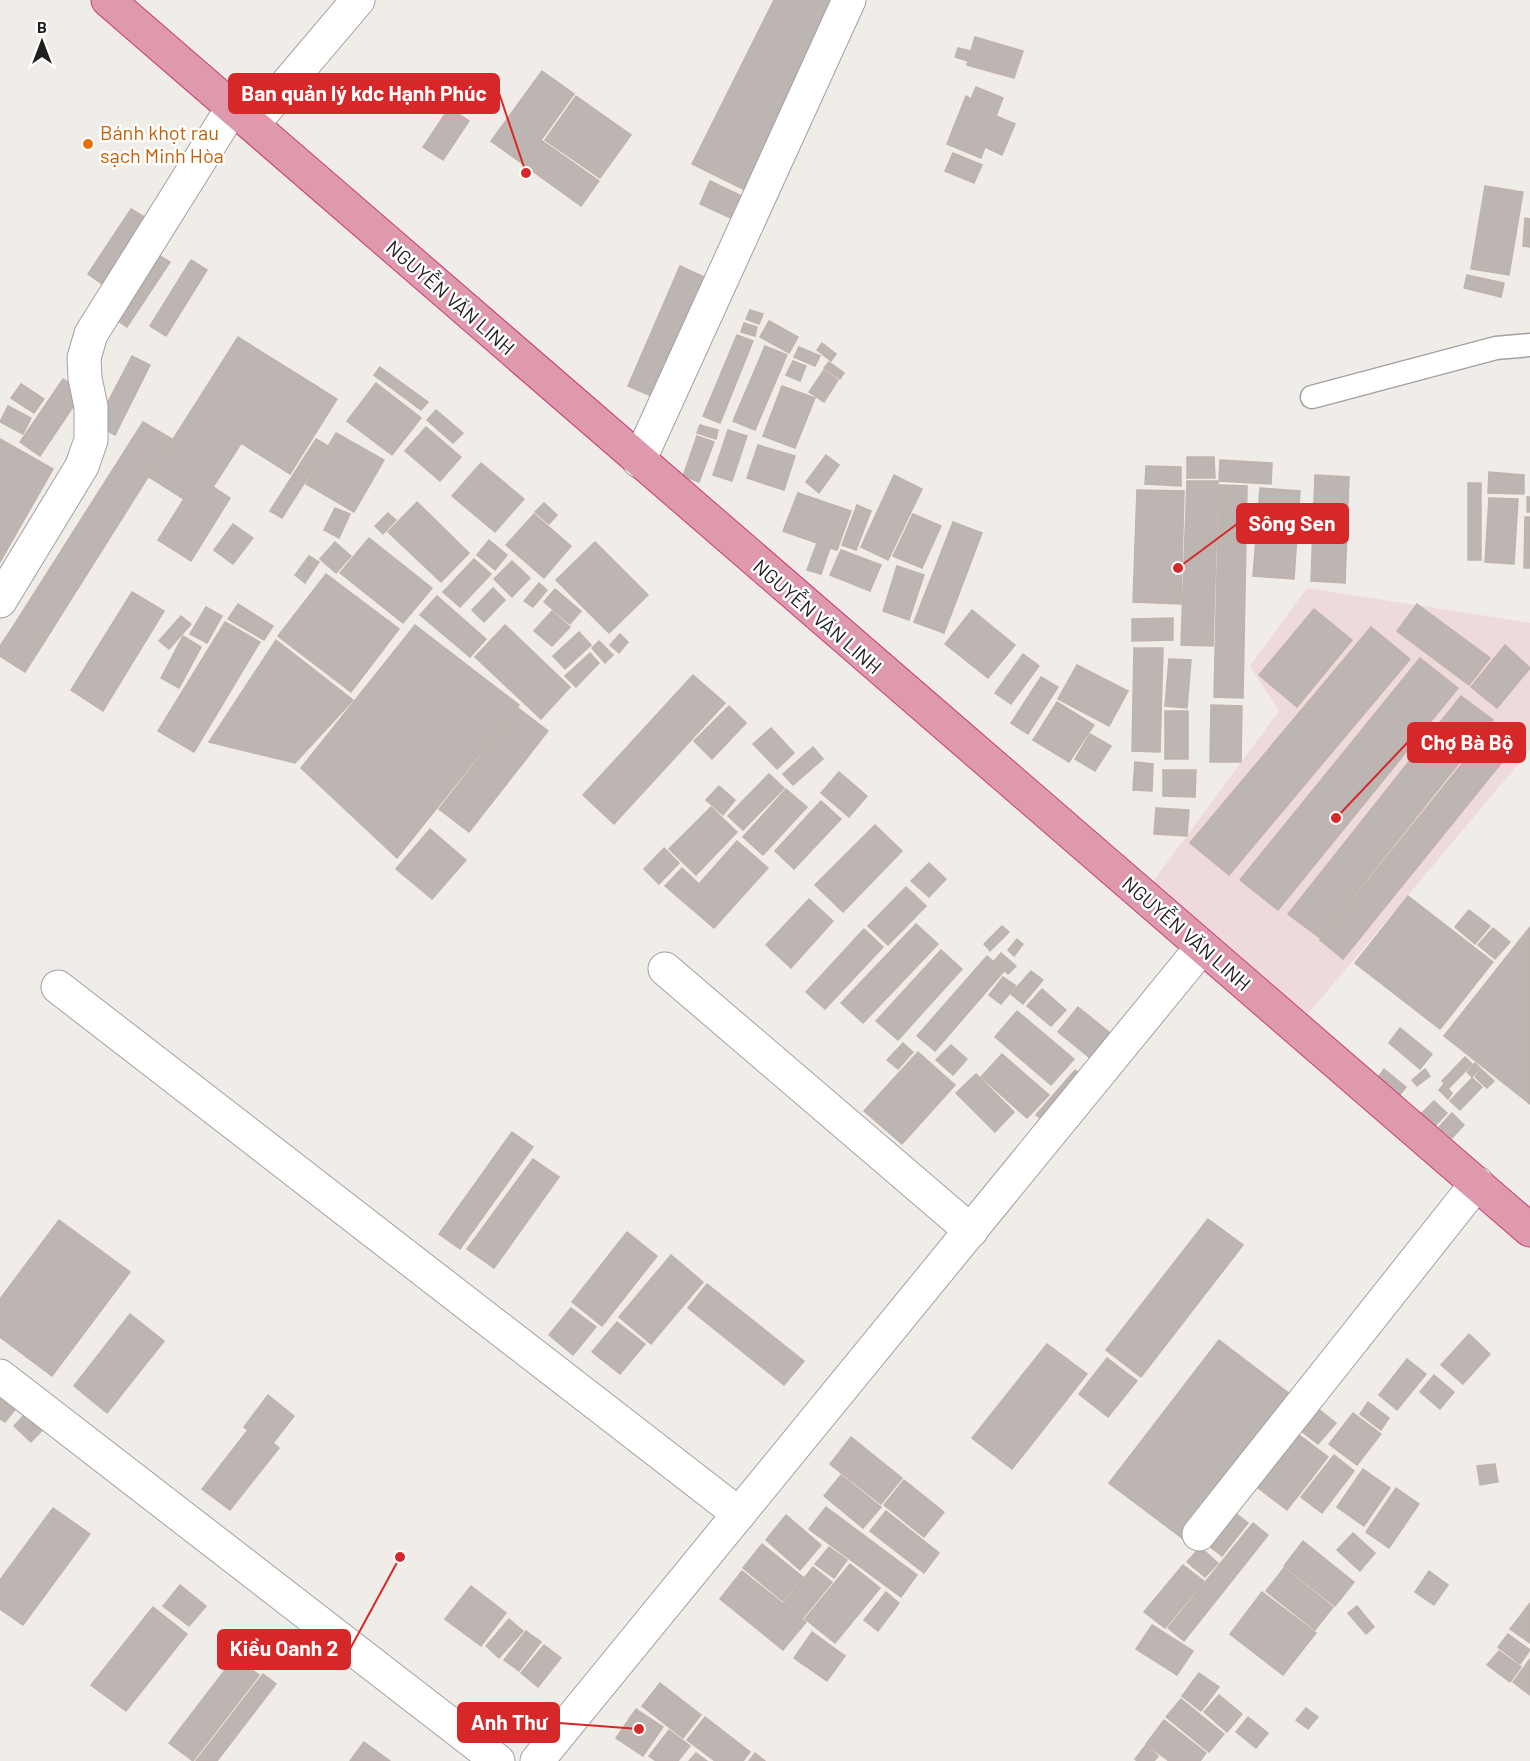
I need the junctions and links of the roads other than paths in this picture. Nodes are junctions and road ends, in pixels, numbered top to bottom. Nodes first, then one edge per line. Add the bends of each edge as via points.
1 (108, 0) edge
2 (358, 0) edge
3 (849, 0) edge
4 (243, 116) junction
5 (1530, 345) edge
6 (1312, 397) dead end
7 (639, 461) junction
8 (0, 601) edge
9 (1202, 947) junction
10 (665, 969) dead end
11 (58, 987) dead end
12 (1477, 1183) junction
13 (1530, 1230) edge
14 (970, 1231) junction
15 (0, 1376) edge
16 (739, 1514) junction
17 (1199, 1534) dead end
18 (498, 1761) edge
19 (537, 1761) edge

1 - 4 highway, NGUYỄN VĂN LINH
2 - 4 street
3 - 7 street
4 - 7 highway, NGUYỄN VĂN LINH
4 - 8 street via 91,334 84,358 92,407 92,440 82,466
5 - 6 lane via 1496,348
7 - 9 highway, NGUYỄN VĂN LINH
9 - 12 highway, NGUYỄN VĂN LINH
9 - 14 street
10 - 14 street
11 - 16 street
12 - 13 highway, NGUYỄN VĂN LINH
12 - 17 street
14 - 16 street
15 - 18 street
16 - 19 street

